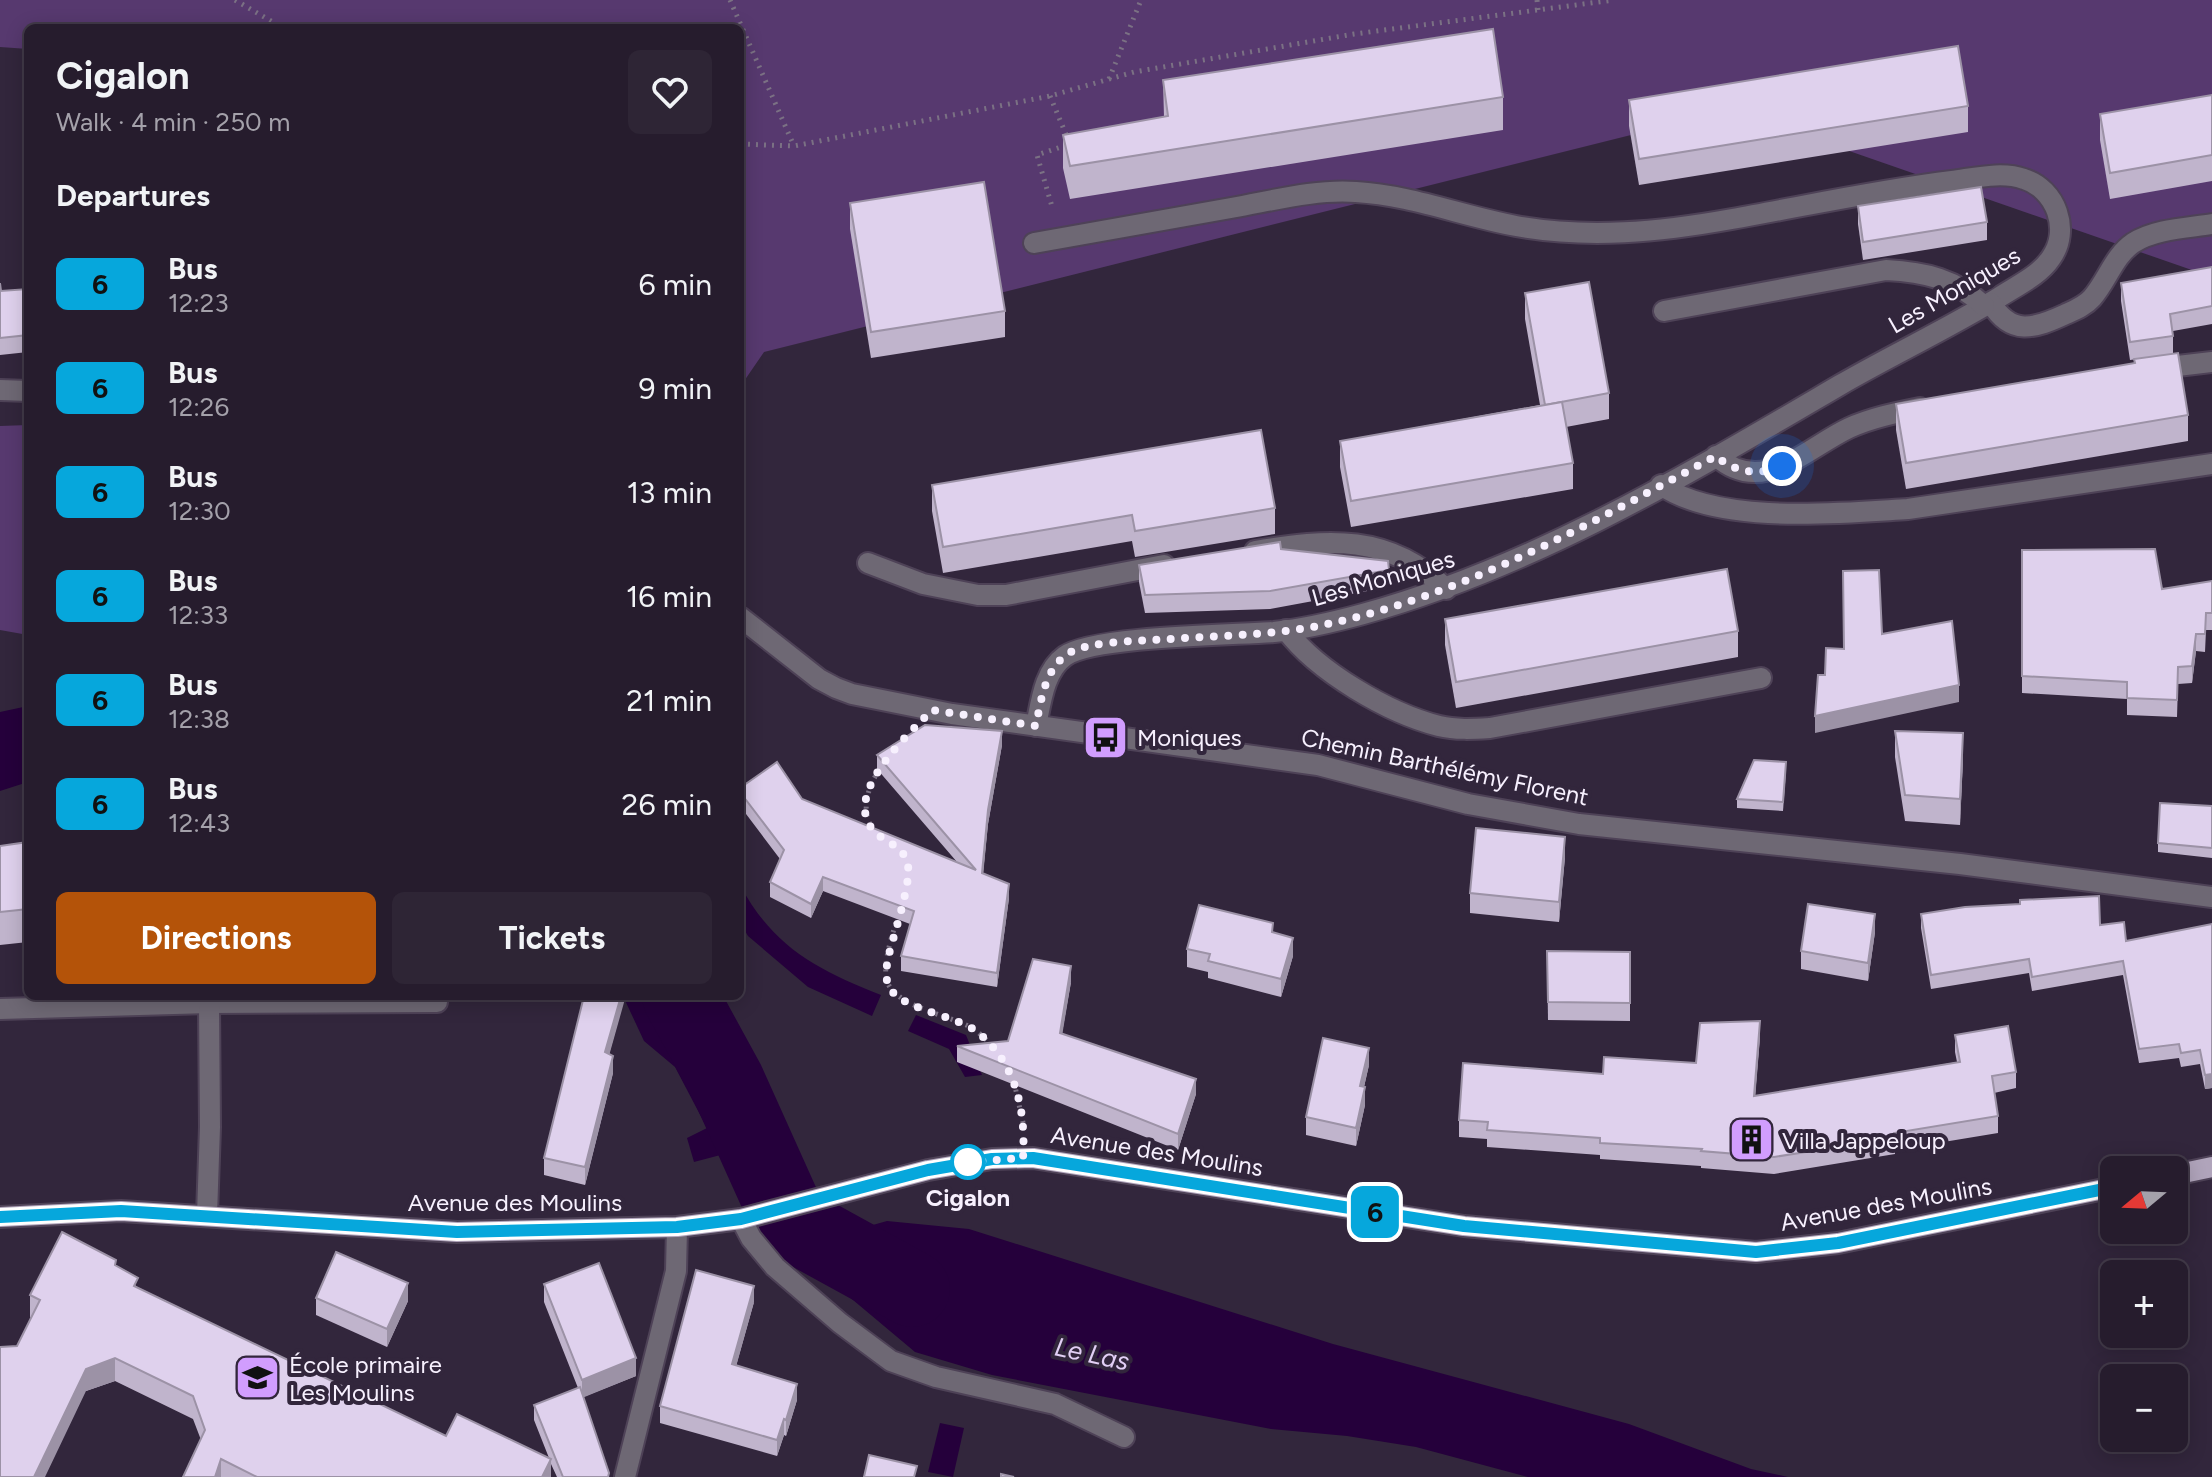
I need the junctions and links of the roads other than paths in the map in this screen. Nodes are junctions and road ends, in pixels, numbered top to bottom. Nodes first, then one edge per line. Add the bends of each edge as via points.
1 (2212, 224) edge
2 (1034, 243) dead end
3 (1987, 304) junction
4 (1664, 311) dead end
5 (2212, 362) edge
6 (2130, 372) edge
7 (0, 390) edge
8 (24, 391) edge
9 (1941, 404) edge
10 (1716, 456) junction
11 (2212, 464) edge
12 (1661, 485) junction
13 (1236, 554) edge
14 (1191, 561) edge
15 (868, 563) dead end
16 (1446, 589) junction
17 (744, 620) edge
18 (1286, 630) junction
19 (1761, 678) dead end
20 (1036, 726) junction
21 (2212, 897) edge
22 (437, 1002) dead end
23 (209, 1003) junction
24 (0, 1009) edge
25 (2212, 1167) edge
26 (2188, 1172) edge
27 (2100, 1190) edge
28 (207, 1215) junction
29 (0, 1217) edge
30 (741, 1219) junction
31 (677, 1227) junction
32 (1124, 1437) dead end
33 (625, 1477) edge

1 - 3 street via 2132,244 2090,301 2047,323 2008,324
2 - 3 street, Les Moniques via 1337,192 1399,197 1519,226 1605,234 1698,225 1910,186 2022,178 2041,188 2056,207 2058,244 2045,266
3 - 4 street via 1945,279 1886,270
3 - 10 street, Les Moniques
5 - 6 street
7 - 8 street
9 - 10 street via 1868,421 1769,471 1743,472
10 - 12 street, Les Moniques
11 - 12 street via 1863,512 1758,512 1687,500
12 - 16 street, Les Moniques via 1575,532
13 - 16 street via 1295,544 1371,545 1424,569
14 - 15 street via 1006,595 923,584
16 - 18 street, Les Moniques via 1322,625
17 - 20 street, Chemin Barthélémy Florent via 819,679 852,694
18 - 19 street via 1315,660 1363,692 1396,711 1453,728 1490,728
18 - 20 street, Les Moniques via 1128,641 1076,650 1050,674
20 - 21 street, Chemin Barthélémy Florent via 1318,765 1468,804 1579,824
22 - 23 street
23 - 24 street
23 - 28 street
25 - 26 main road
27 - 30 main road, Avenue des Moulins via 1838,1243 1756,1252 1464,1226 1023,1158 928,1170
28 - 29 main road, Avenue des Moulins via 80,1212
28 - 31 main road, Avenue des Moulins via 457,1232
30 - 31 main road, Avenue des Moulins
30 - 32 street via 775,1267 891,1361 936,1377 1055,1404
31 - 33 street via 676,1271

